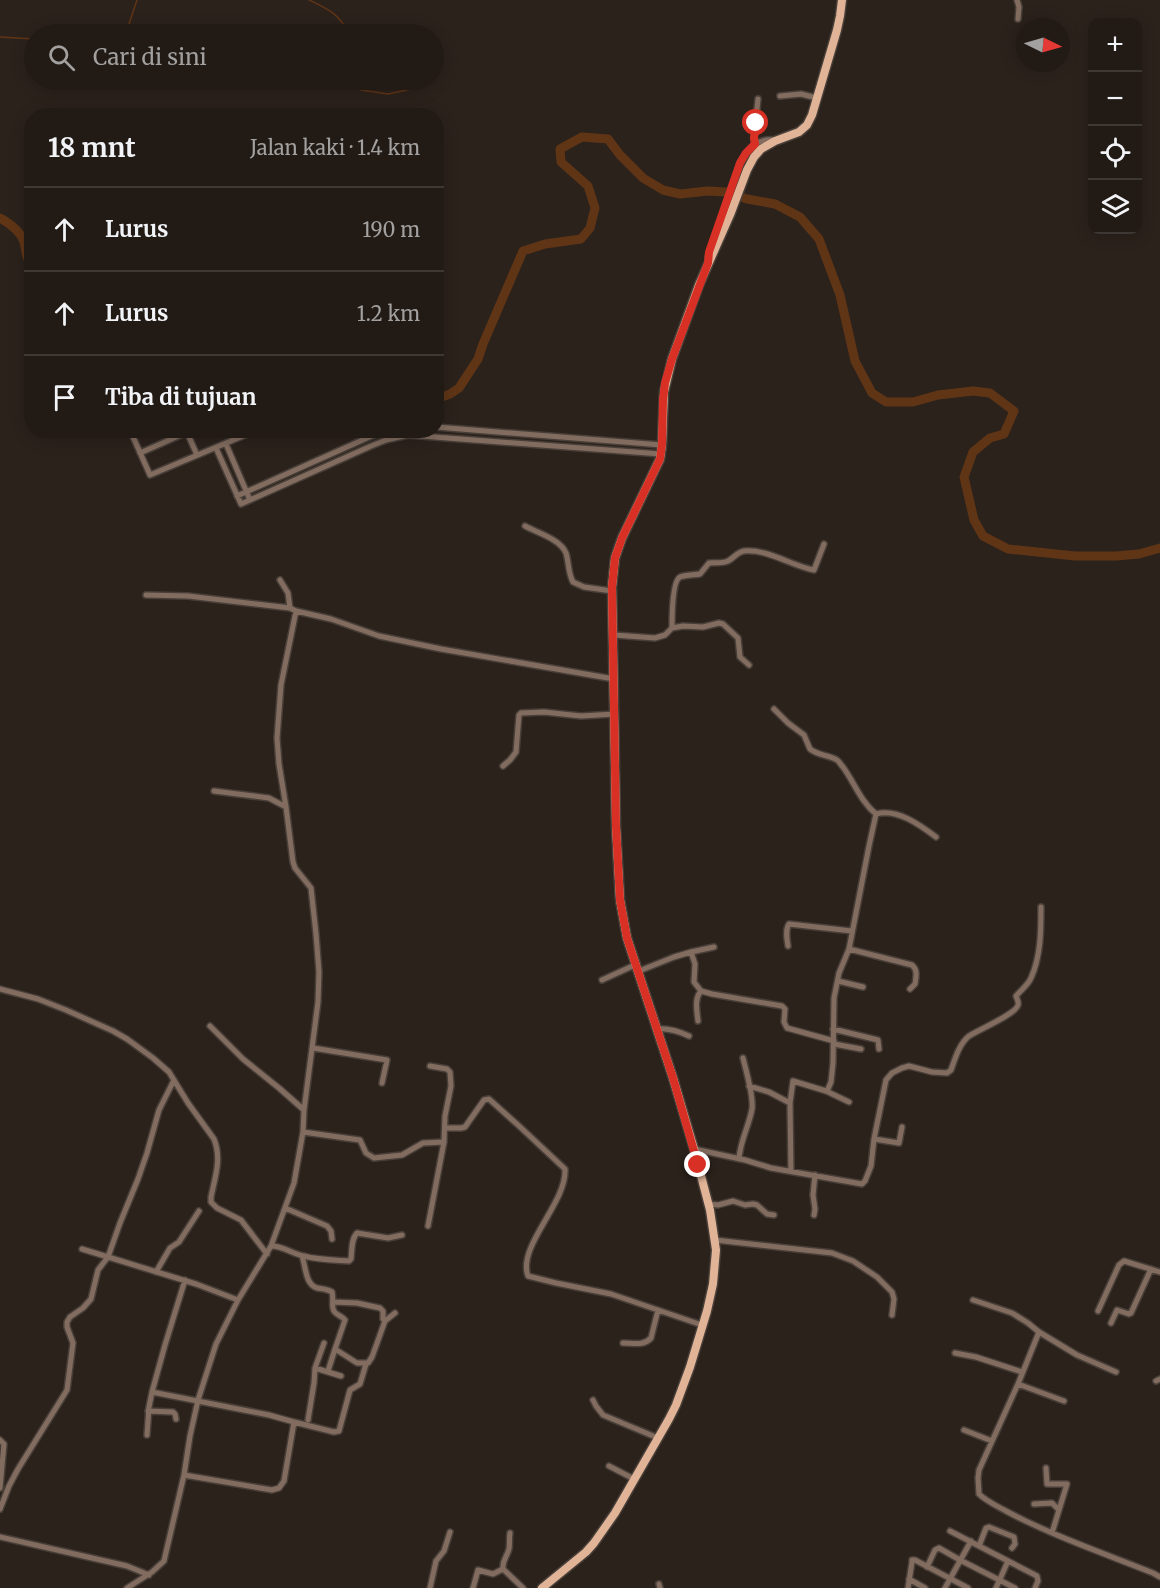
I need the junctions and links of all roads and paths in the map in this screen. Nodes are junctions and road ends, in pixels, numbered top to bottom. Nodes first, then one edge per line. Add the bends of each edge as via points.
1 (842, 0) edge
2 (1017, 0) edge
3 (1018, 18) edge
4 (780, 96) dead end
5 (817, 98) junction
6 (758, 99) dead end
7 (775, 141) junction
8 (755, 144) junction
9 (733, 198) junction
10 (444, 429) edge
11 (444, 437) edge
12 (133, 438) edge
13 (173, 438) edge
14 (191, 438) edge
15 (236, 438) edge
16 (367, 438) edge
17 (395, 438) edge
18 (226, 444) junction
19 (216, 448) junction
20 (662, 450) junction
21 (140, 453) junction
22 (197, 456) junction
23 (246, 492) junction
24 (237, 496) junction
25 (250, 500) junction
26 (525, 526) dead end
27 (824, 544) dead end
28 (280, 580) dead end
29 (612, 591) junction
30 (146, 595) dead end
31 (293, 610) junction
32 (672, 628) junction
33 (614, 635) junction
34 (749, 665) dead end
35 (614, 678) junction
36 (774, 709) dead end
37 (615, 714) junction
38 (503, 766) dead end
39 (214, 791) dead end
40 (286, 807) junction
41 (876, 814) junction
42 (936, 837) dead end
43 (1041, 908) dead end
44 (852, 931) junction
45 (788, 946) dead end
46 (714, 947) dead end
47 (849, 948) junction
48 (691, 952) junction
49 (638, 967) junction
50 (602, 980) dead end
51 (838, 981) junction
52 (863, 987) dead end
53 (0, 989) edge
54 (910, 989) dead end
55 (701, 991) junction
56 (698, 1022) dead end
57 (210, 1026) dead end
58 (657, 1029) junction
59 (833, 1029) junction
60 (689, 1036) dead end
61 (834, 1043) junction
62 (313, 1048) junction
63 (861, 1049) dead end
64 (879, 1049) dead end
65 (743, 1058) dead end
66 (430, 1066) dead end
67 (174, 1080) junction
68 (382, 1083) dead end
69 (749, 1086) junction
70 (826, 1091) junction
71 (849, 1102) dead end
72 (790, 1103) junction
73 (304, 1110) junction
74 (902, 1127) dead end
75 (445, 1128) junction
76 (303, 1132) junction
77 (874, 1139) junction
78 (444, 1142) junction
79 (694, 1149) junction
80 (740, 1159) junction
81 (791, 1172) junction
82 (815, 1175) junction
83 (708, 1204) junction
84 (285, 1208) junction
85 (199, 1211) dead end
86 (774, 1215) dead end
87 (814, 1215) dead end
88 (428, 1226) dead end
89 (402, 1235) dead end
90 (332, 1239) dead end
91 (716, 1240) junction
92 (271, 1246) junction
93 (82, 1249) dead end
94 (267, 1254) junction
95 (303, 1256) junction
96 (108, 1257) junction
97 (1151, 1269) junction
98 (156, 1272) junction
99 (1160, 1272) edge
100 (185, 1280) junction
101 (238, 1300) junction
102 (973, 1300) dead end
103 (333, 1302) junction
104 (658, 1310) junction
105 (1098, 1311) dead end
106 (395, 1313) dead end
107 (892, 1315) dead end
108 (385, 1321) junction
109 (1112, 1323) dead end
110 (702, 1325) junction
111 (1039, 1332) junction
112 (324, 1343) dead end
113 (623, 1343) dead end
114 (335, 1349) junction
115 (955, 1353) dead end
116 (366, 1364) junction
117 (315, 1368) junction
118 (328, 1371) junction
119 (1022, 1372) junction
120 (1116, 1372) dead end
121 (341, 1376) dead end
122 (1018, 1384) junction
123 (152, 1392) junction
124 (198, 1400) junction
125 (593, 1400) dead end
126 (1064, 1401) dead end
127 (148, 1411) junction
128 (176, 1419) dead end
129 (308, 1420) dead end
130 (294, 1422) junction
131 (964, 1430) dead end
132 (147, 1435) dead end
133 (658, 1438) junction
134 (0, 1440) edge
135 (992, 1441) junction
136 (609, 1466) dead end
137 (1046, 1468) dead end
138 (184, 1475) junction
139 (634, 1479) junction
140 (1067, 1484) junction
141 (1076, 1485) dead end
142 (0, 1488) edge
143 (1034, 1503) dead end
144 (0, 1509) edge
145 (1059, 1510) junction
146 (950, 1531) dead end
147 (450, 1532) dead end
148 (510, 1533) dead end
149 (1052, 1533) junction
150 (0, 1537) edge
151 (970, 1541) junction
152 (979, 1545) junction
153 (1012, 1548) dead end
154 (960, 1560) junction
155 (1008, 1561) junction
156 (927, 1567) junction
157 (503, 1569) junction
158 (149, 1575) junction
159 (1160, 1577) edge
160 (909, 1579) junction
161 (949, 1579) junction
162 (999, 1580) junction
163 (128, 1588) edge
164 (430, 1588) edge
165 (473, 1588) edge
166 (523, 1588) edge
167 (542, 1588) edge
168 (908, 1588) edge
169 (925, 1588) edge
170 (945, 1588) edge
171 (968, 1588) edge
172 (996, 1588) edge
173 (1015, 1588) edge
174 (1035, 1588) edge

1 - 5 main road
2 - 3 street
4 - 5 street via 801,94
5 - 7 main road via 804,129
6 - 8 street
7 - 8 street
7 - 9 main road via 750,162
8 - 9 street via 740,163
9 - 20 main road via 665,383
10 - 20 street
11 - 20 street
12 - 21 street
13 - 21 street
14 - 22 street
15 - 18 street
16 - 23 street
17 - 25 street
18 - 19 street
18 - 23 street
19 - 22 street
19 - 24 street
20 - 29 main road via 622,538 615,558
21 - 22 street via 150,475
23 - 24 street
23 - 25 street
24 - 25 street via 241,504
26 - 29 street via 563,548 573,582
27 - 32 street via 814,570 744,551 727,562 708,563 700,574 679,577
28 - 31 street
29 - 33 main road
30 - 31 street via 188,596
31 - 35 street via 379,636
31 - 40 street via 277,738
32 - 33 street via 655,638
32 - 34 street via 723,624 738,638 740,657
33 - 35 main road
35 - 37 main road
36 - 41 street via 804,735 810,749 838,761
37 - 38 street via 521,713 516,752
37 - 49 main road via 620,900 627,938
39 - 40 street via 269,798
40 - 62 street via 294,865 311,888 313,905 319,972
41 - 42 street via 882,812 909,820
41 - 44 street
43 - 77 street via 1038,952 1031,977 1017,996 1017,1007 969,1036 947,1073 909,1066 892,1073 886,1080
44 - 45 street via 789,924
44 - 47 street
46 - 48 street
47 - 51 street
47 - 54 street via 912,965 916,973
48 - 49 street
48 - 55 street via 694,982
49 - 50 street
49 - 58 main road
51 - 52 street
51 - 59 street
53 - 67 street via 38,999 113,1030 153,1058
55 - 56 street
55 - 61 street via 782,1006 787,1028
57 - 73 street
58 - 60 street via 677,1030
58 - 79 main road
59 - 61 street
59 - 64 street via 878,1040
61 - 63 street
61 - 70 street via 831,1082
62 - 68 street via 387,1060
62 - 73 street
65 - 69 street
66 - 75 street via 450,1072
67 - 94 street via 218,1148 219,1164 211,1202 241,1220
67 - 96 street via 159,1110
69 - 72 street
69 - 80 street via 752,1108
70 - 71 street
70 - 72 street via 793,1081
72 - 81 street
73 - 76 street
74 - 77 street via 899,1143
75 - 78 street
75 - 104 street via 462,1128 484,1100 489,1100 565,1169 562,1190 529,1254 528,1276 611,1294
76 - 78 street via 360,1140 366,1153 374,1158 402,1155 423,1143
76 - 84 street
77 - 82 street via 871,1167 862,1184
78 - 88 street
79 - 80 street
79 - 83 main road
80 - 81 street
81 - 82 street
82 - 87 street
83 - 86 street via 753,1204
83 - 91 main road
84 - 90 street via 327,1226
84 - 92 street
85 - 98 street
89 - 95 street via 388,1238 357,1233 349,1261
91 - 107 street via 832,1253 853,1261 892,1292
91 - 110 main road via 713,1284
92 - 94 street
92 - 95 street
93 - 96 street
94 - 101 street
95 - 103 street via 309,1282 330,1290
96 - 98 street
96 - 144 street via 98,1270 91,1299 67,1324 73,1343 67,1390 18,1469
97 - 99 street
97 - 105 street via 1122,1262
97 - 109 street via 1131,1313 1117,1310
98 - 100 street
100 - 101 street
100 - 123 street
101 - 124 street via 216,1344
102 - 111 street via 1012,1314
103 - 108 street via 380,1308
103 - 114 street via 334,1312 345,1323
104 - 110 street
104 - 113 street via 651,1338
106 - 108 street
108 - 116 street
110 - 133 main road via 676,1405
111 - 119 street
111 - 120 street
112 - 117 street
114 - 116 street via 357,1363
114 - 118 street
115 - 119 street
116 - 130 street via 360,1384 350,1390 339,1431
117 - 118 street
117 - 129 street
118 - 121 street
119 - 122 street
122 - 126 street
122 - 135 street
123 - 124 street
123 - 127 street
124 - 130 street
124 - 138 street
125 - 133 street via 603,1415
127 - 128 street via 173,1412
127 - 132 street
130 - 138 street via 284,1481 276,1489
131 - 135 street
133 - 139 main road
134 - 142 street via 4,1444
135 - 149 street via 979,1470 980,1496
136 - 139 street
137 - 140 street via 1047,1484
138 - 158 street via 164,1561
139 - 167 main road via 590,1548
140 - 141 street
140 - 145 street
143 - 145 street via 1052,1503
145 - 149 street
146 - 151 street
147 - 164 street via 436,1561
148 - 157 street
149 - 159 street
150 - 158 street via 127,1566
151 - 152 street
151 - 154 street
152 - 153 street via 989,1527 1014,1537
152 - 155 street
154 - 156 street via 938,1548
154 - 161 street
154 - 162 street
155 - 162 street
155 - 174 street via 1037,1576
156 - 160 street via 912,1560
156 - 161 street
157 - 165 street via 491,1574 478,1570
157 - 166 street
158 - 163 street
160 - 168 street
160 - 169 street
161 - 170 street
161 - 171 street
162 - 172 street
162 - 173 street

